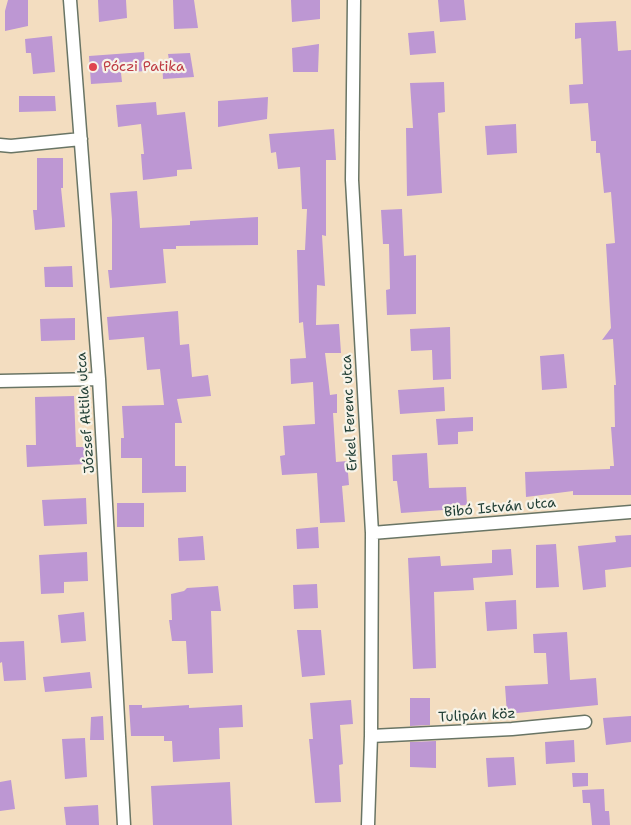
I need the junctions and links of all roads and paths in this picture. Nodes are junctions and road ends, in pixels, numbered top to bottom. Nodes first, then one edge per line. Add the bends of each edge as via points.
1 (70, 0) edge
2 (354, 0) edge
3 (81, 139) junction
4 (0, 145) edge
5 (99, 379) junction
6 (0, 381) edge
7 (631, 512) edge
8 (372, 533) junction
9 (585, 722) dead end
10 (371, 736) junction
11 (124, 825) edge
12 (368, 825) edge

1 - 3 street, József Attila utca
2 - 8 street, Erkel Ferenc utca via 352,180
3 - 4 street
3 - 5 street, József Attila utca
5 - 6 street
5 - 11 street, József Attila utca
7 - 8 street, Bibó István utca
8 - 10 street, Erkel Ferenc utca
9 - 10 street, Tulipán köz
10 - 12 street, Erkel Ferenc utca

